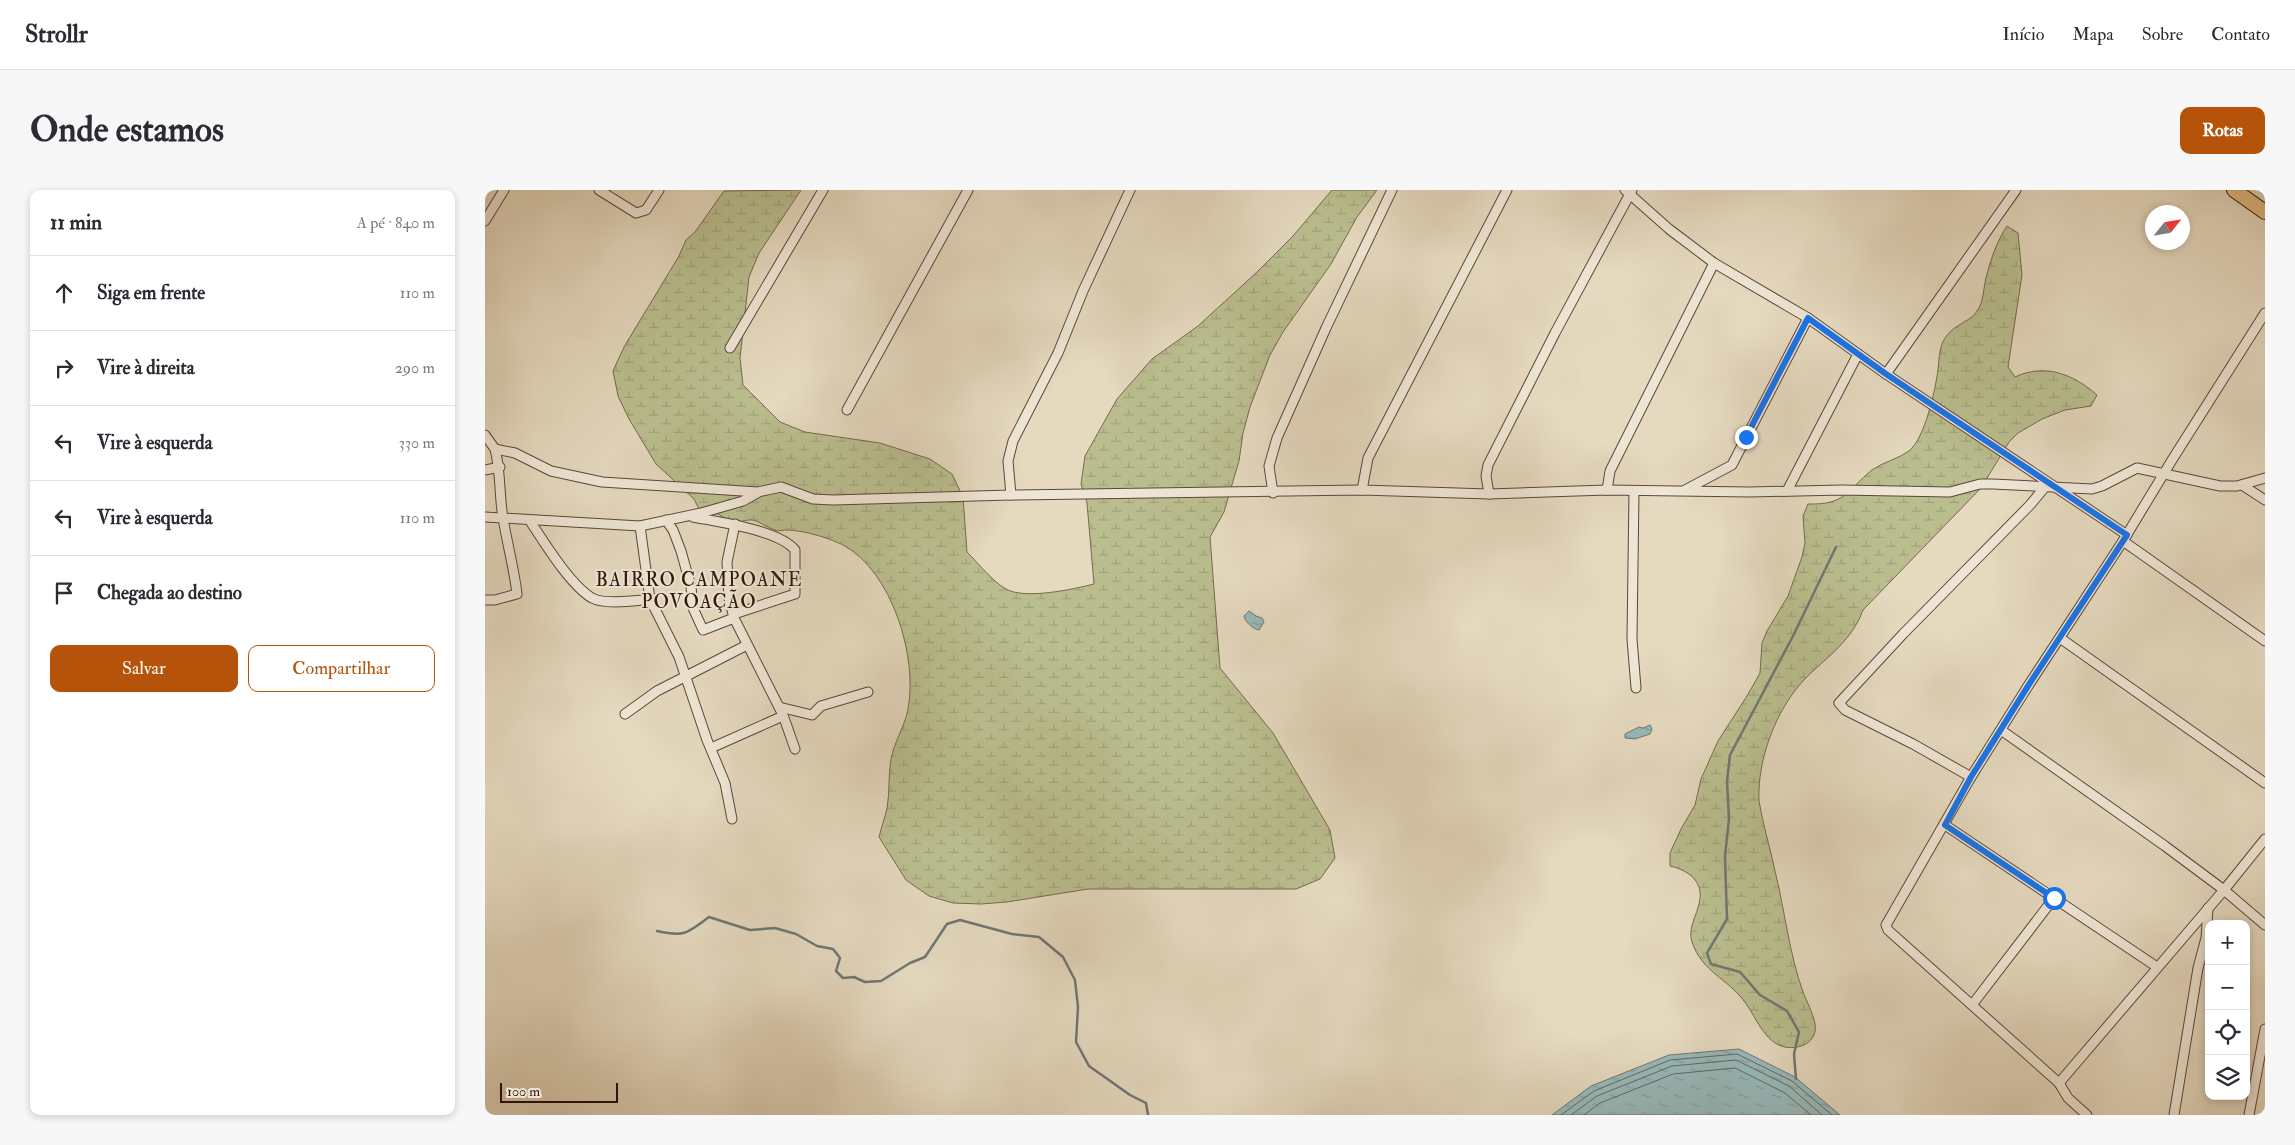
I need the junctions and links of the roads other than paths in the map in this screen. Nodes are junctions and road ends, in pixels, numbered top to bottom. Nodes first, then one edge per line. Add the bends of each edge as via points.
1 (504, 190) edge
2 (599, 190) edge
3 (659, 190) edge
4 (823, 190) edge
5 (968, 190) edge
6 (1130, 190) edge
7 (1392, 190) edge
8 (1507, 190) edge
9 (2016, 190) edge
10 (2234, 190) edge
11 (1629, 191) edge
12 (2265, 212) edge
13 (485, 221) edge
14 (1714, 262) junction
15 (2265, 313) edge
16 (1808, 318) junction
17 (730, 348) dead end
18 (1858, 354) junction
19 (1886, 374) junction
20 (847, 410) dead end
21 (485, 435) edge
22 (495, 449) junction
23 (500, 467) junction
24 (485, 470) edge
25 (2163, 474) junction
26 (2265, 478) edge
27 (2243, 485) junction
28 (2045, 487) junction
29 (2058, 488) junction
30 (1362, 490) junction
31 (1607, 490) junction
32 (1634, 490) junction
33 (1683, 491) junction
34 (1787, 491) junction
35 (758, 492) junction
36 (1273, 493) junction
37 (1489, 494) junction
38 (1011, 495) junction
39 (2265, 500) edge
40 (683, 516) junction
41 (485, 517) edge
42 (503, 518) junction
43 (530, 520) junction
44 (666, 520) junction
45 (735, 524) junction
46 (640, 526) junction
47 (2125, 538) junction
48 (649, 599) junction
49 (485, 600) edge
50 (734, 616) junction
51 (2060, 638) junction
52 (2265, 641) edge
53 (747, 645) junction
54 (686, 677) junction
55 (1636, 688) dead end
56 (868, 692) dead end
57 (781, 712) junction
58 (625, 714) dead end
59 (2001, 730) junction
60 (711, 748) junction
61 (795, 749) dead end
62 (1971, 777) junction
63 (2265, 783) edge
64 (732, 819) dead end
65 (1945, 825) junction
66 (2265, 838) edge
67 (2224, 890) junction
68 (2054, 898) junction
69 (2208, 908) junction
70 (2265, 926) edge
71 (2157, 967) junction
72 (1972, 1005) junction
73 (2265, 1029) edge
74 (2059, 1083) junction
75 (2087, 1115) edge
76 (2174, 1115) edge
77 (2249, 1115) edge

1 - 13 street
2 - 3 street via 635,213 646,210
4 - 17 street
5 - 20 street
6 - 38 street via 1058,353 1013,441 1008,461
7 - 36 street via 1277,438 1269,466
8 - 30 street via 1368,458
9 - 19 street
10 - 12 main road
11 - 14 street via 1669,230
11 - 37 street via 1489,465 1486,476
14 - 16 street
14 - 31 street via 1610,471
15 - 25 street
16 - 18 street
16 - 33 street via 1731,465
18 - 19 street
18 - 34 street
19 - 29 street
21 - 22 street
22 - 23 street
22 - 35 street via 515,453 551,471 602,482
23 - 24 street
23 - 42 street
25 - 27 street via 2207,485
25 - 29 street via 2137,468 2098,488
25 - 47 street
26 - 27 street
27 - 39 street
28 - 29 street
28 - 34 street via 1980,484 1950,492
28 - 62 street via 1839,703 1845,710
29 - 47 street
30 - 36 street
30 - 37 street
31 - 32 street
31 - 37 street
32 - 33 street
32 - 55 street via 1632,639
33 - 34 street
35 - 38 street via 781,486 813,499 833,500
35 - 40 street via 743,501
36 - 38 street
40 - 44 street
40 - 45 street
41 - 42 street
42 - 43 street
42 - 49 street via 517,594
43 - 46 street
43 - 48 street via 562,568 593,599 616,602
44 - 46 street
44 - 50 street via 681,551 693,608 703,630
45 - 50 street via 727,562 729,598
45 - 50 street via 788,543 795,550 796,561 795,594
46 - 48 street
47 - 51 street
47 - 52 street
48 - 54 street
50 - 53 street
51 - 59 street
51 - 63 street
53 - 54 street
53 - 57 street
54 - 58 street via 657,690
54 - 60 street
56 - 57 street via 821,706 812,715
57 - 60 street
57 - 61 street
59 - 62 street
59 - 67 street
60 - 64 street via 725,783
62 - 65 street
65 - 68 street
65 - 72 street via 1886,925
66 - 67 street
67 - 69 street
67 - 70 street
68 - 71 street
68 - 72 street
69 - 71 street
69 - 76 street via 2206,938 2198,968
71 - 74 street
72 - 74 street
73 - 77 street
74 - 75 street

